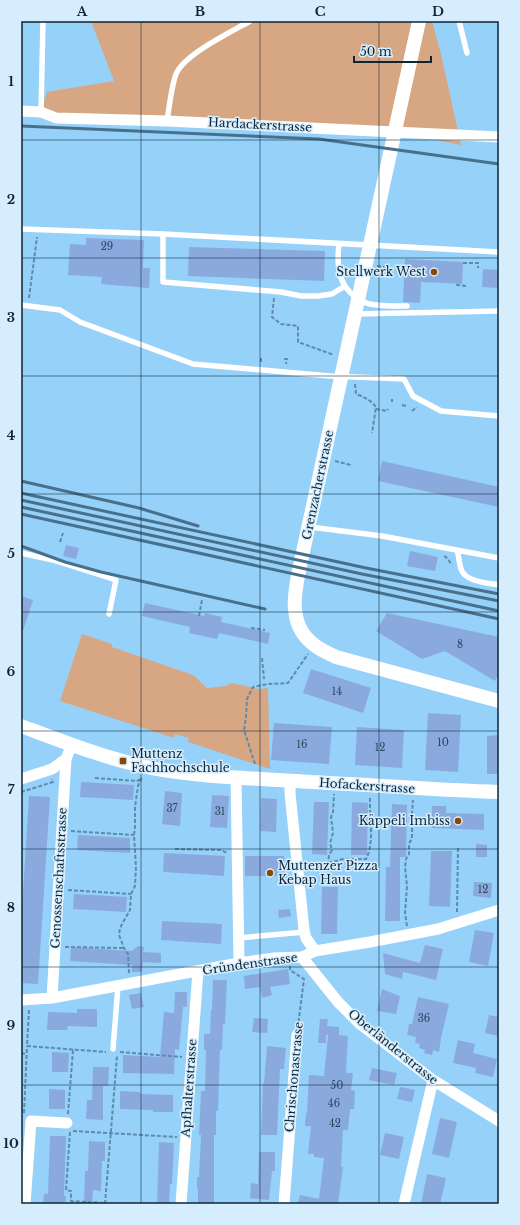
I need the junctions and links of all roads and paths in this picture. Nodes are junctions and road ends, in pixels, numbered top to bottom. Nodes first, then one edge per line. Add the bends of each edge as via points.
1 (43, 21) edge
2 (250, 21) edge
3 (419, 21) edge
4 (459, 21) edge
5 (468, 53) dead end
6 (21, 111) edge
7 (41, 112) junction
8 (167, 120) junction
9 (396, 131) junction
10 (499, 137) edge
11 (21, 229) edge
12 (38, 230) junction
13 (163, 234) junction
14 (339, 244) junction
15 (499, 252) edge
16 (463, 263) dead end
17 (478, 268) dead end
18 (457, 284) dead end
19 (345, 286) junction
20 (467, 286) dead end
21 (273, 291) junction
22 (21, 305) edge
23 (28, 306) junction
24 (407, 306) dead end
25 (499, 312) edge
26 (355, 314) junction
27 (298, 342) dead end
28 (263, 358) dead end
29 (284, 359) dead end
30 (261, 362) dead end
31 (286, 364) dead end
32 (402, 405) dead end
33 (406, 406) dead end
34 (418, 406) dead end
35 (376, 409) dead end
36 (388, 409) dead end
37 (412, 412) dead end
38 (499, 416) edge
39 (374, 424) dead end
40 (372, 433) dead end
41 (324, 459) junction
42 (351, 465) dead end
43 (309, 527) junction
44 (63, 532) dead end
45 (60, 542) dead end
46 (457, 550) junction
47 (21, 553) edge
48 (440, 554) dead end
49 (499, 558) edge
50 (461, 570) junction
51 (499, 585) edge
52 (202, 600) dead end
53 (109, 614) dead end
54 (199, 616) dead end
55 (251, 628) dead end
56 (265, 630) dead end
57 (307, 655) dead end
58 (262, 658) dead end
59 (264, 679) dead end
60 (499, 701) edge
61 (21, 726) edge
62 (72, 744) junction
63 (66, 759) junction
64 (254, 764) dead end
65 (143, 772) junction
66 (236, 777) junction
67 (95, 778) dead end
68 (21, 779) edge
69 (290, 781) junction
70 (334, 783) junction
71 (371, 786) junction
72 (413, 789) junction
73 (499, 792) edge
74 (62, 831) junction
75 (134, 835) junction
76 (458, 847) dead end
77 (175, 849) dead end
78 (237, 859) junction
79 (328, 862) junction
80 (328, 871) dead end
81 (58, 889) junction
82 (131, 894) junction
83 (499, 910) edge
84 (456, 923) junction
85 (305, 932) junction
86 (409, 935) junction
87 (238, 938) junction
88 (55, 946) junction
89 (124, 948) junction
90 (315, 951) junction
91 (297, 957) junction
92 (239, 963) junction
93 (198, 972) junction
94 (123, 985) junction
95 (52, 998) junction
96 (25, 1000) edge
97 (296, 1035) joint
98 (27, 1046) junction
99 (72, 1050) junction
100 (111, 1050) joint
101 (21, 1053) edge
102 (27, 1054) junction
103 (191, 1058) junction
104 (433, 1080) junction
105 (31, 1121) junction
106 (499, 1121) edge
107 (69, 1127) junction
108 (110, 1133) junction
109 (186, 1138) junction
110 (105, 1203) edge
111 (25, 1204) edge
112 (181, 1204) edge
113 (284, 1204) edge
114 (404, 1204) edge

1 - 7 lane
2 - 8 lane via 184,62 176,73
3 - 9 street, Grenzacherstrasse
4 - 5 lane
6 - 7 street, Hardackerstrasse
7 - 8 street, Hardackerstrasse via 56,118
8 - 9 street, Hardackerstrasse
9 - 10 street, Hardackerstrasse
9 - 26 street, Grenzacherstrasse
11 - 12 lane
12 - 13 lane
12 - 23 path
13 - 14 lane
13 - 21 lane via 163,282
14 - 15 lane
14 - 19 lane via 338,268
16 - 17 path via 478,264
18 - 20 path
19 - 21 lane via 332,294 318,296
19 - 24 lane via 364,303
21 - 27 path via 272,317 281,324 298,326
22 - 23 lane
23 - 38 lane via 60,310 80,322 192,364 330,376 404,379 413,396 441,411
25 - 26 lane
26 - 41 street, Grenzacherstrasse
28 - 30 path
29 - 31 path
32 - 33 path
34 - 37 path
35 - 36 path
39 - 40 path
41 - 42 path
41 - 43 street, Grenzacherstrasse
43 - 46 lane via 382,536
43 - 60 street, Grenzacherstrasse via 295,600 298,626 307,639 336,657
44 - 45 path
46 - 49 lane
46 - 50 lane
47 - 53 lane via 53,560 116,580
48 - 50 path via 447,558 454,568
50 - 51 lane via 471,579
52 - 54 path
55 - 56 path
57 - 64 path via 288,683 253,687 247,699 244,730
58 - 59 path
61 - 62 street, Hofackerstrasse
62 - 63 street, Genossenschaftsstrasse
62 - 65 street, Hofackerstrasse
63 - 68 street via 52,769
63 - 74 street, Genossenschaftsstrasse
65 - 66 street, Hofackerstrasse
65 - 67 path via 137,781
65 - 75 path via 138,786
66 - 69 street, Hofackerstrasse
66 - 78 street
69 - 70 street, Hofackerstrasse
69 - 85 street
70 - 71 street, Hofackerstrasse
70 - 79 path via 331,816 333,833 330,843 332,850
71 - 72 street, Hofackerstrasse
71 - 79 path via 369,854 366,859
72 - 73 street, Hofackerstrasse
72 - 86 path via 410,818 412,838 405,867 405,913
74 - 75 path
74 - 81 street, Genossenschaftsstrasse
75 - 82 path via 136,867 135,886
76 - 84 path
77 - 78 path via 221,850
78 - 87 street
79 - 80 path
81 - 82 path
81 - 88 street, Genossenschaftsstrasse
82 - 89 path via 130,910 119,935
83 - 84 street, Gründenstrasse
84 - 86 street, Gründenstrasse
85 - 87 lane
85 - 90 street
86 - 90 street, Gründenstrasse
87 - 92 street
88 - 89 path
88 - 95 street, Genossenschaftsstrasse
89 - 94 path via 128,954
90 - 91 street, Gründenstrasse
91 - 92 street, Gründenstrasse
91 - 97 path, Chrischonastrasse via 290,970 304,979
91 - 104 street, Oberländerstrasse via 360,1024
92 - 93 street, Gründenstrasse
93 - 94 street, Gründenstrasse
93 - 103 street, Apfhalterstrasse
94 - 95 street, Gründenstrasse
94 - 100 lane
95 - 96 street, Gründenstrasse
96 - 98 path
97 - 113 street, Chrischonastrasse
98 - 99 path
98 - 102 path
99 - 100 path
99 - 107 path
101 - 102 path
102 - 105 path via 24,1117
103 - 108 path via 117,1052
103 - 109 street, Apfhalterstrasse
104 - 106 street, Oberländerstrasse
104 - 114 street
105 - 107 street
105 - 111 street
107 - 108 path
107 - 110 path via 66,1190 72,1191 71,1201
108 - 109 path
108 - 110 path
109 - 112 street, Apfhalterstrasse

